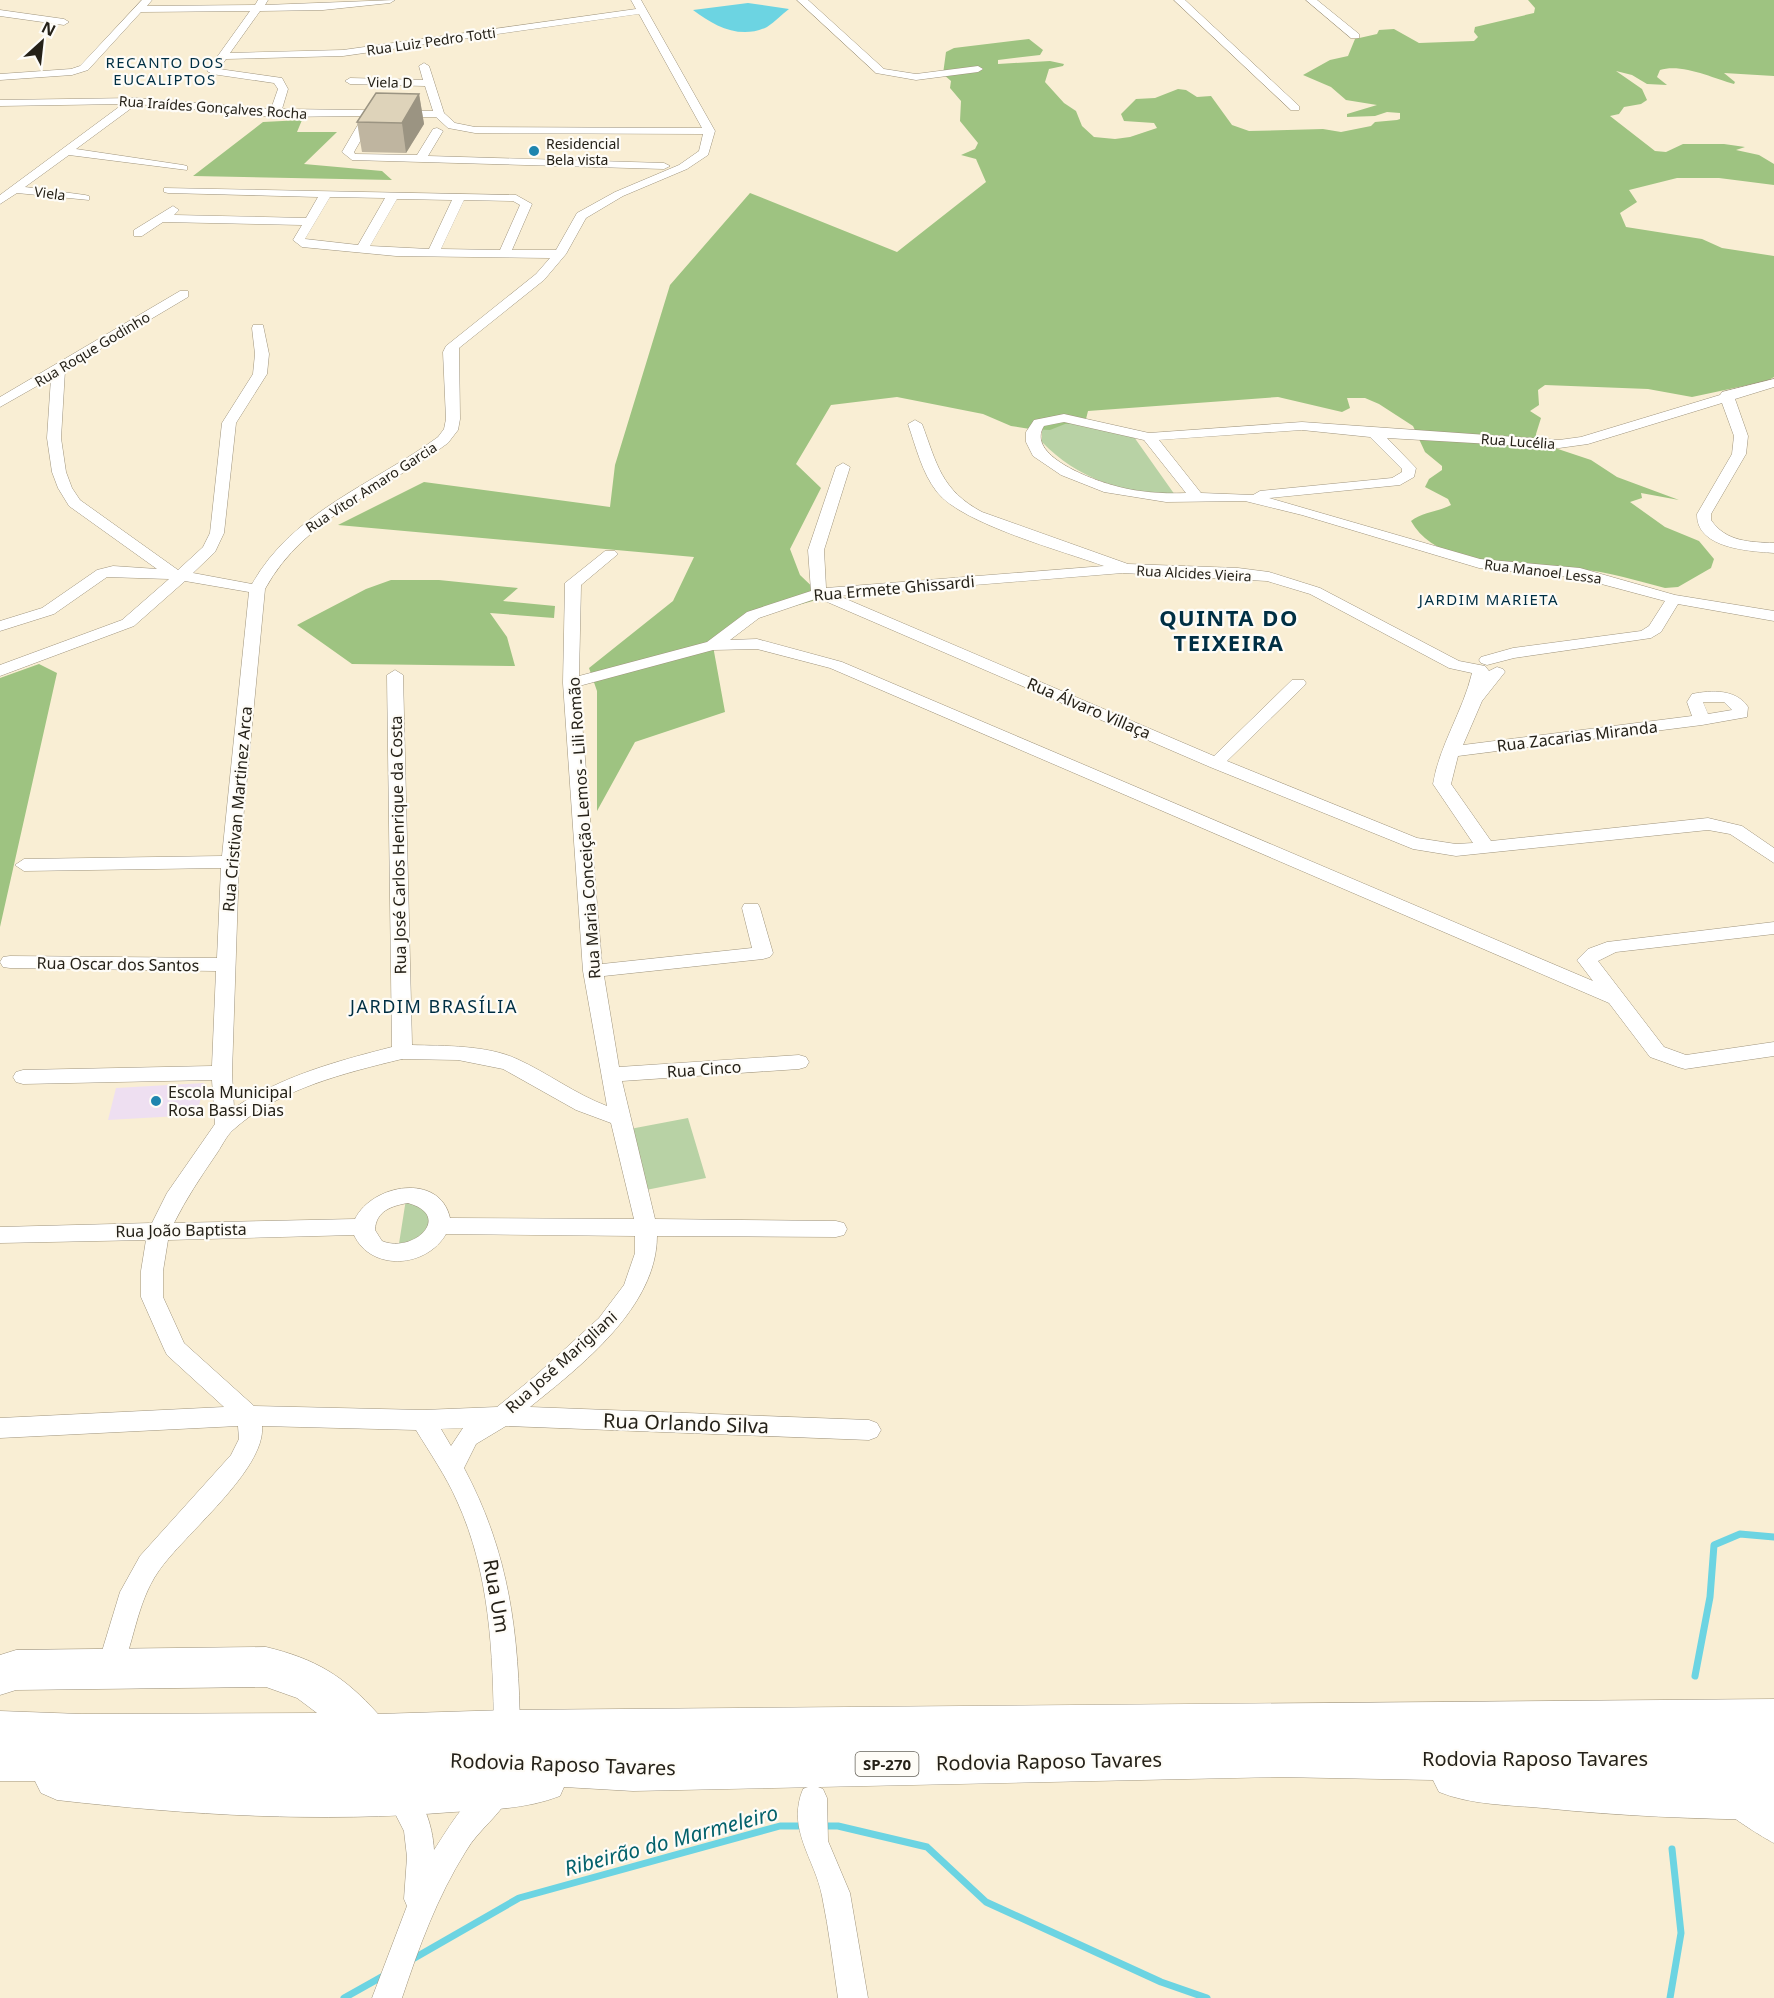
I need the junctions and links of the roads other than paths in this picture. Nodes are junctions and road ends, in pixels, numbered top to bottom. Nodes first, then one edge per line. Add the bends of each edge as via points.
1 (147, 0) edge
2 (390, 0) edge
3 (636, 0) edge
4 (802, 0) edge
5 (1179, 0) edge
6 (1311, 0) edge
7 (260, 4) edge
8 (139, 9) junction
9 (640, 11) junction
10 (0, 13) edge
11 (64, 22) dead end
12 (1355, 36) dead end
13 (221, 56) junction
14 (424, 66) dead end
15 (978, 69) dead end
16 (0, 76) edge
17 (350, 81) dead end
18 (429, 83) junction
19 (2, 95) edge
20 (135, 101) junction
21 (1295, 108) dead end
22 (275, 114) junction
23 (370, 114) junction
24 (439, 114) junction
25 (709, 130) junction
26 (436, 131) dead end
27 (66, 151) junction
28 (420, 160) junction
29 (664, 166) dead end
30 (183, 168) dead end
31 (15, 189) junction
32 (168, 190) dead end
33 (193, 191) junction
34 (326, 194) junction
35 (393, 195) junction
36 (460, 196) junction
37 (86, 198) dead end
38 (0, 200) edge
39 (249, 206) junction
40 (163, 218) junction
41 (309, 222) junction
42 (138, 233) dead end
43 (362, 249) junction
44 (433, 253) junction
45 (504, 254) junction
46 (560, 254) junction
47 (184, 294) dead end
48 (258, 328) dead end
49 (59, 368) junction
50 (1774, 383) edge
51 (1727, 396) junction
52 (0, 403) edge
53 (1692, 408) junction
54 (1733, 419) junction
55 (915, 424) dead end
56 (1374, 433) junction
57 (1149, 436) junction
58 (843, 467) dead end
59 (1294, 491) junction
60 (1245, 497) junction
61 (1198, 499) junction
62 (1307, 512) junction
63 (1774, 548) edge
64 (610, 554) dead end
65 (265, 568) joint
66 (1126, 569) junction
67 (179, 576) junction
68 (257, 589) junction
69 (819, 593) junction
70 (1674, 599) junction
71 (1774, 616) edge
72 (0, 626) edge
73 (713, 645) junction
74 (1487, 666) junction
75 (0, 671) edge
76 (395, 675) dead end
77 (571, 683) junction
78 (1298, 683) dead end
79 (1702, 720) dead end
80 (1451, 752) junction
81 (1216, 763) junction
82 (1485, 846) junction
83 (1774, 857) edge
84 (230, 862) junction
85 (24, 865) dead end
86 (751, 908) dead end
87 (1774, 927) edge
88 (10, 962) dead end
89 (227, 965) junction
90 (593, 971) junction
91 (1615, 998) junction
92 (1774, 1049) edge
93 (402, 1052) junction
94 (799, 1062) dead end
95 (222, 1073) junction
96 (610, 1075) junction
97 (23, 1077) dead end
98 (620, 1118) junction
99 (225, 1125) junction
100 (440, 1226) junction
101 (646, 1226) junction
102 (363, 1227) junction
103 (836, 1229) dead end
104 (159, 1230) junction
105 (0, 1235) edge
106 (249, 1416) junction
107 (502, 1416) junction
108 (423, 1420) junction
109 (0, 1428) edge
110 (869, 1430) dead end
111 (453, 1468) junction
112 (109, 1671) junction
113 (5, 1672) edge
114 (1774, 1720) edge
115 (507, 1731) junction
116 (0, 1732) edge
117 (368, 1735) junction
118 (1774, 1755) edge
119 (1278, 1756) junction
120 (0, 1762) edge
121 (633, 1769) junction
122 (503, 1787) junction
123 (398, 1793) junction
124 (1728, 1798) junction
125 (1774, 1798) edge
126 (813, 1803) dead end
127 (1774, 1830) edge
128 (416, 1914) junction
129 (387, 1998) edge
130 (853, 1998) edge

1 - 8 street
2 - 7 street via 323,7
3 - 9 street
4 - 15 street via 889,75 910,77
5 - 21 street
6 - 12 street
7 - 8 street
7 - 13 street
8 - 16 street via 84,68 64,73
9 - 13 street, Rua Luiz Pedro Totti via 343,53
9 - 25 street
10 - 11 street
13 - 22 street via 212,68 216,73 273,77 282,83
14 - 18 street
17 - 18 street, Viela D
18 - 24 street
19 - 20 street, Rua Iraídes Gonçalves Rocha
20 - 22 street, Rua Iraídes Gonçalves Rocha
20 - 27 street
22 - 23 street, Rua Iraídes Gonçalves Rocha
23 - 24 street, Rua Iraídes Gonçalves Rocha
23 - 28 street via 348,152 350,156
24 - 25 street, Rua Iraídes Gonçalves Rocha via 452,126 475,130
25 - 46 street, Rua Vitor Amaro Garcia via 704,153 581,216
26 - 28 street
27 - 30 street
27 - 31 street
28 - 29 street via 506,149 576,151
31 - 37 street, Viela
31 - 38 street
32 - 33 street
33 - 39 street
33 - 40 street
34 - 35 street
34 - 39 street
34 - 41 street
35 - 36 street
35 - 43 street
36 - 44 street
36 - 45 street via 525,201
39 - 40 street
39 - 41 street
40 - 42 street
41 - 43 street via 299,240 302,243
43 - 44 street
44 - 45 street
45 - 46 street
46 - 65 street, Rua Vitor Amaro Garcia via 530,287 453,346 453,419 443,440 310,526 286,544
47 - 49 street, Rua Roque Godinho
48 - 67 street via 260,374 229,423 217,532 210,549
49 - 52 street, Rua Roque Godinho
49 - 67 street via 53,421 56,462 65,491 88,515
50 - 51 street, Rua Lucélia
51 - 53 street, Rua Lucélia
51 - 54 street
53 - 54 street
53 - 56 street, Rua Lucélia via 1583,441 1559,444
54 - 63 street via 1741,436 1738,454 1704,520 1719,539 1728,543
55 - 66 street, Rua Alcides Vieira via 942,491 957,505
56 - 57 street, Rua Lucélia via 1302,426
56 - 59 street via 1409,468 1404,479
57 - 61 street
57 - 61 street, Rua Manoel Lessa via 1064,418 1039,423 1033,432 1033,442 1038,453 1051,463 1086,481 1133,494
58 - 69 street via 816,550
59 - 60 street
59 - 62 street
60 - 61 street, Rua Manoel Lessa
60 - 62 street, Rua Manoel Lessa
62 - 70 street, Rua Manoel Lessa via 1462,559 1498,567 1580,573
64 - 77 street, Rua Maria Conceição Lemos - Lili Romão via 573,583
65 - 68 street, Rua Cristivan Martinez Arca
66 - 69 street, Rua Ermete Ghissardi
66 - 74 street, Rua Alcides Vieira via 1238,573 1292,582 1462,667
67 - 68 street
67 - 72 street via 102,573 48,610
67 - 75 street via 128,623
68 - 84 street, Rua Cristivan Martinez Arca
69 - 73 street, Rua Ermete Ghissardi via 753,615
69 - 81 street, Rua Álvaro Villaça
70 - 71 street, Rua Manoel Lessa
70 - 74 street via 1655,629 1645,634 1513,653
73 - 77 street, Rua Ermete Ghissardi
73 - 91 street via 757,644 836,665
74 - 80 street
76 - 93 street, Rua José Carlos Henrique da Costa
77 - 90 street, Rua Maria Conceição Lemos - Lili Romão
78 - 81 street
79 - 80 street, Rua Zacarias Miranda
80 - 82 street via 1442,784
81 - 82 street, Rua Álvaro Villaça via 1413,843 1456,850
82 - 83 street via 1708,824 1736,830
84 - 85 street
84 - 89 street, Rua Cristivan Martinez Arca
86 - 90 street via 763,953
87 - 91 street via 1614,946 1595,953 1587,960
88 - 89 street, Rua Oscar dos Santos
89 - 95 street, Rua Cristivan Martinez Arca
90 - 96 street, Rua Maria Conceição Lemos - Lili Romão
91 - 92 street via 1657,1052 1678,1060
93 - 98 street via 458,1053 508,1063 583,1105
93 - 99 street via 304,1081 266,1097
94 - 96 street, Rua Cinco
95 - 97 street
95 - 99 street, Rua Cristivan Martinez Arca
96 - 98 street, Rua Maria Conceição Lemos - Lili Romão
98 - 101 street, Rua José Marigliani
99 - 104 street
100 - 101 street
100 - 102 street via 419,1249 396,1254 375,1249 363,1235
100 - 102 street via 437,1208 430,1201 408,1195 378,1204 367,1215
101 - 103 street
101 - 107 street, Rua José Marigliani via 646,1253 625,1303 581,1349
102 - 104 street, Rua João Baptista
104 - 105 street, Rua João Baptista
104 - 106 street via 152,1297 160,1320 175,1349
106 - 108 street, Rua Orlando Silva
106 - 109 street, Rua Orlando Silva
106 - 112 street via 251,1440 239,1462 133,1592
107 - 108 street, Rua Orlando Silva
107 - 110 street, Rua Orlando Silva
107 - 111 street via 468,1437
108 - 111 street, Rua Um
111 - 115 street, Rua Um via 483,1531 495,1571 507,1662
112 - 113 highway
112 - 117 highway via 266,1667 290,1672 331,1694
114 - 115 highway, Rodovia Raposo Tavares / SP-270
115 - 117 highway, Rodovia Raposo Tavares / SP-270
116 - 117 highway, Rodovia Raposo Tavares / SP-270
118 - 119 highway, Rodovia Raposo Tavares / SP-270 via 1542,1760
119 - 121 highway, Rodovia Raposo Tavares / SP-270
119 - 124 highway via 1527,1786
120 - 121 highway, Rodovia Raposo Tavares / SP-270 via 395,1758
120 - 123 highway via 58,1778 213,1794
121 - 122 highway
122 - 123 highway
122 - 128 street via 474,1813 437,1871
123 - 128 street via 412,1812 420,1840
124 - 125 highway
124 - 127 street
126 - 130 street via 814,1841 836,1893
128 - 129 street

